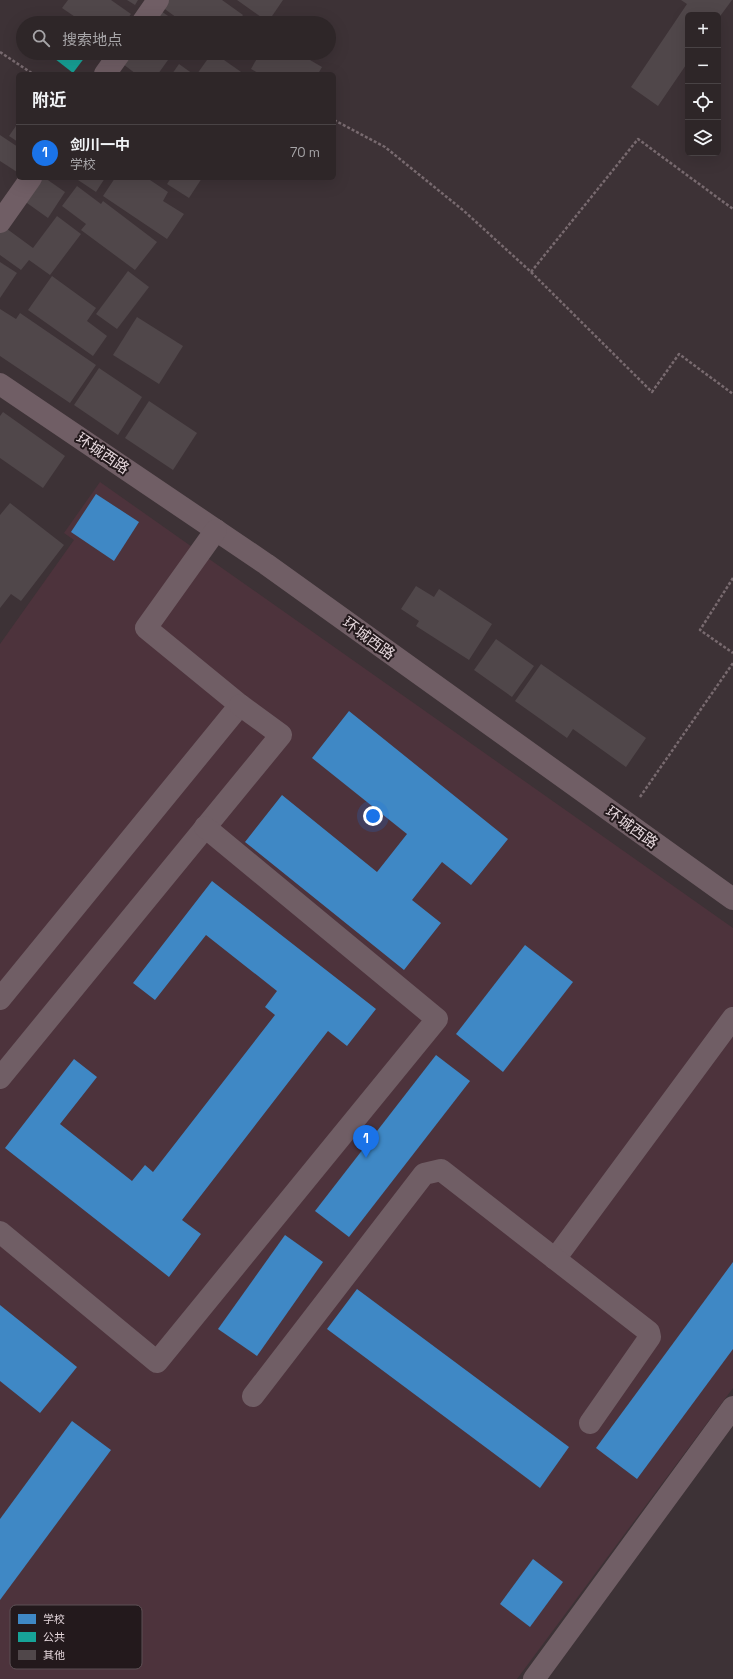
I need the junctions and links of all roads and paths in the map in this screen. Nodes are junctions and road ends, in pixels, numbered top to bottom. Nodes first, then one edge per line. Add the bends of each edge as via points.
1 (158, 0) edge
2 (147, 16) edge
3 (0, 52) edge
4 (115, 60) edge
5 (30, 72) edge
6 (107, 72) edge
7 (336, 121) edge
8 (30, 180) edge
9 (733, 209) edge
10 (0, 222) edge
11 (531, 272) junction
12 (0, 384) edge
13 (733, 394) edge
14 (216, 530) junction
15 (733, 578) edge
16 (733, 653) edge
17 (733, 663) edge
18 (240, 705) junction
19 (624, 820) junction
20 (205, 827) junction
21 (733, 899) edge
22 (0, 998) edge
23 (733, 1018) edge
24 (0, 1078) edge
25 (0, 1232) edge
26 (555, 1259) junction
27 (253, 1396) dead end
28 (733, 1407) edge
29 (590, 1423) dead end
30 (534, 1679) edge

1 - 2 street
3 - 5 path
4 - 6 street
7 - 11 path via 385,147 464,211
8 - 10 street
9 - 11 path via 638,139
11 - 13 path via 652,392 679,354
12 - 14 street, 环城西路
14 - 18 street via 146,628
14 - 19 street, 环城西路
15 - 16 path via 700,630
17 - 19 path
18 - 20 street via 281,735
18 - 22 street
19 - 21 street, 环城西路
20 - 24 street
20 - 25 street via 437,1019 157,1362
23 - 26 street
26 - 27 street via 441,1170 424,1174
26 - 29 street via 649,1332 650,1337
28 - 30 street

